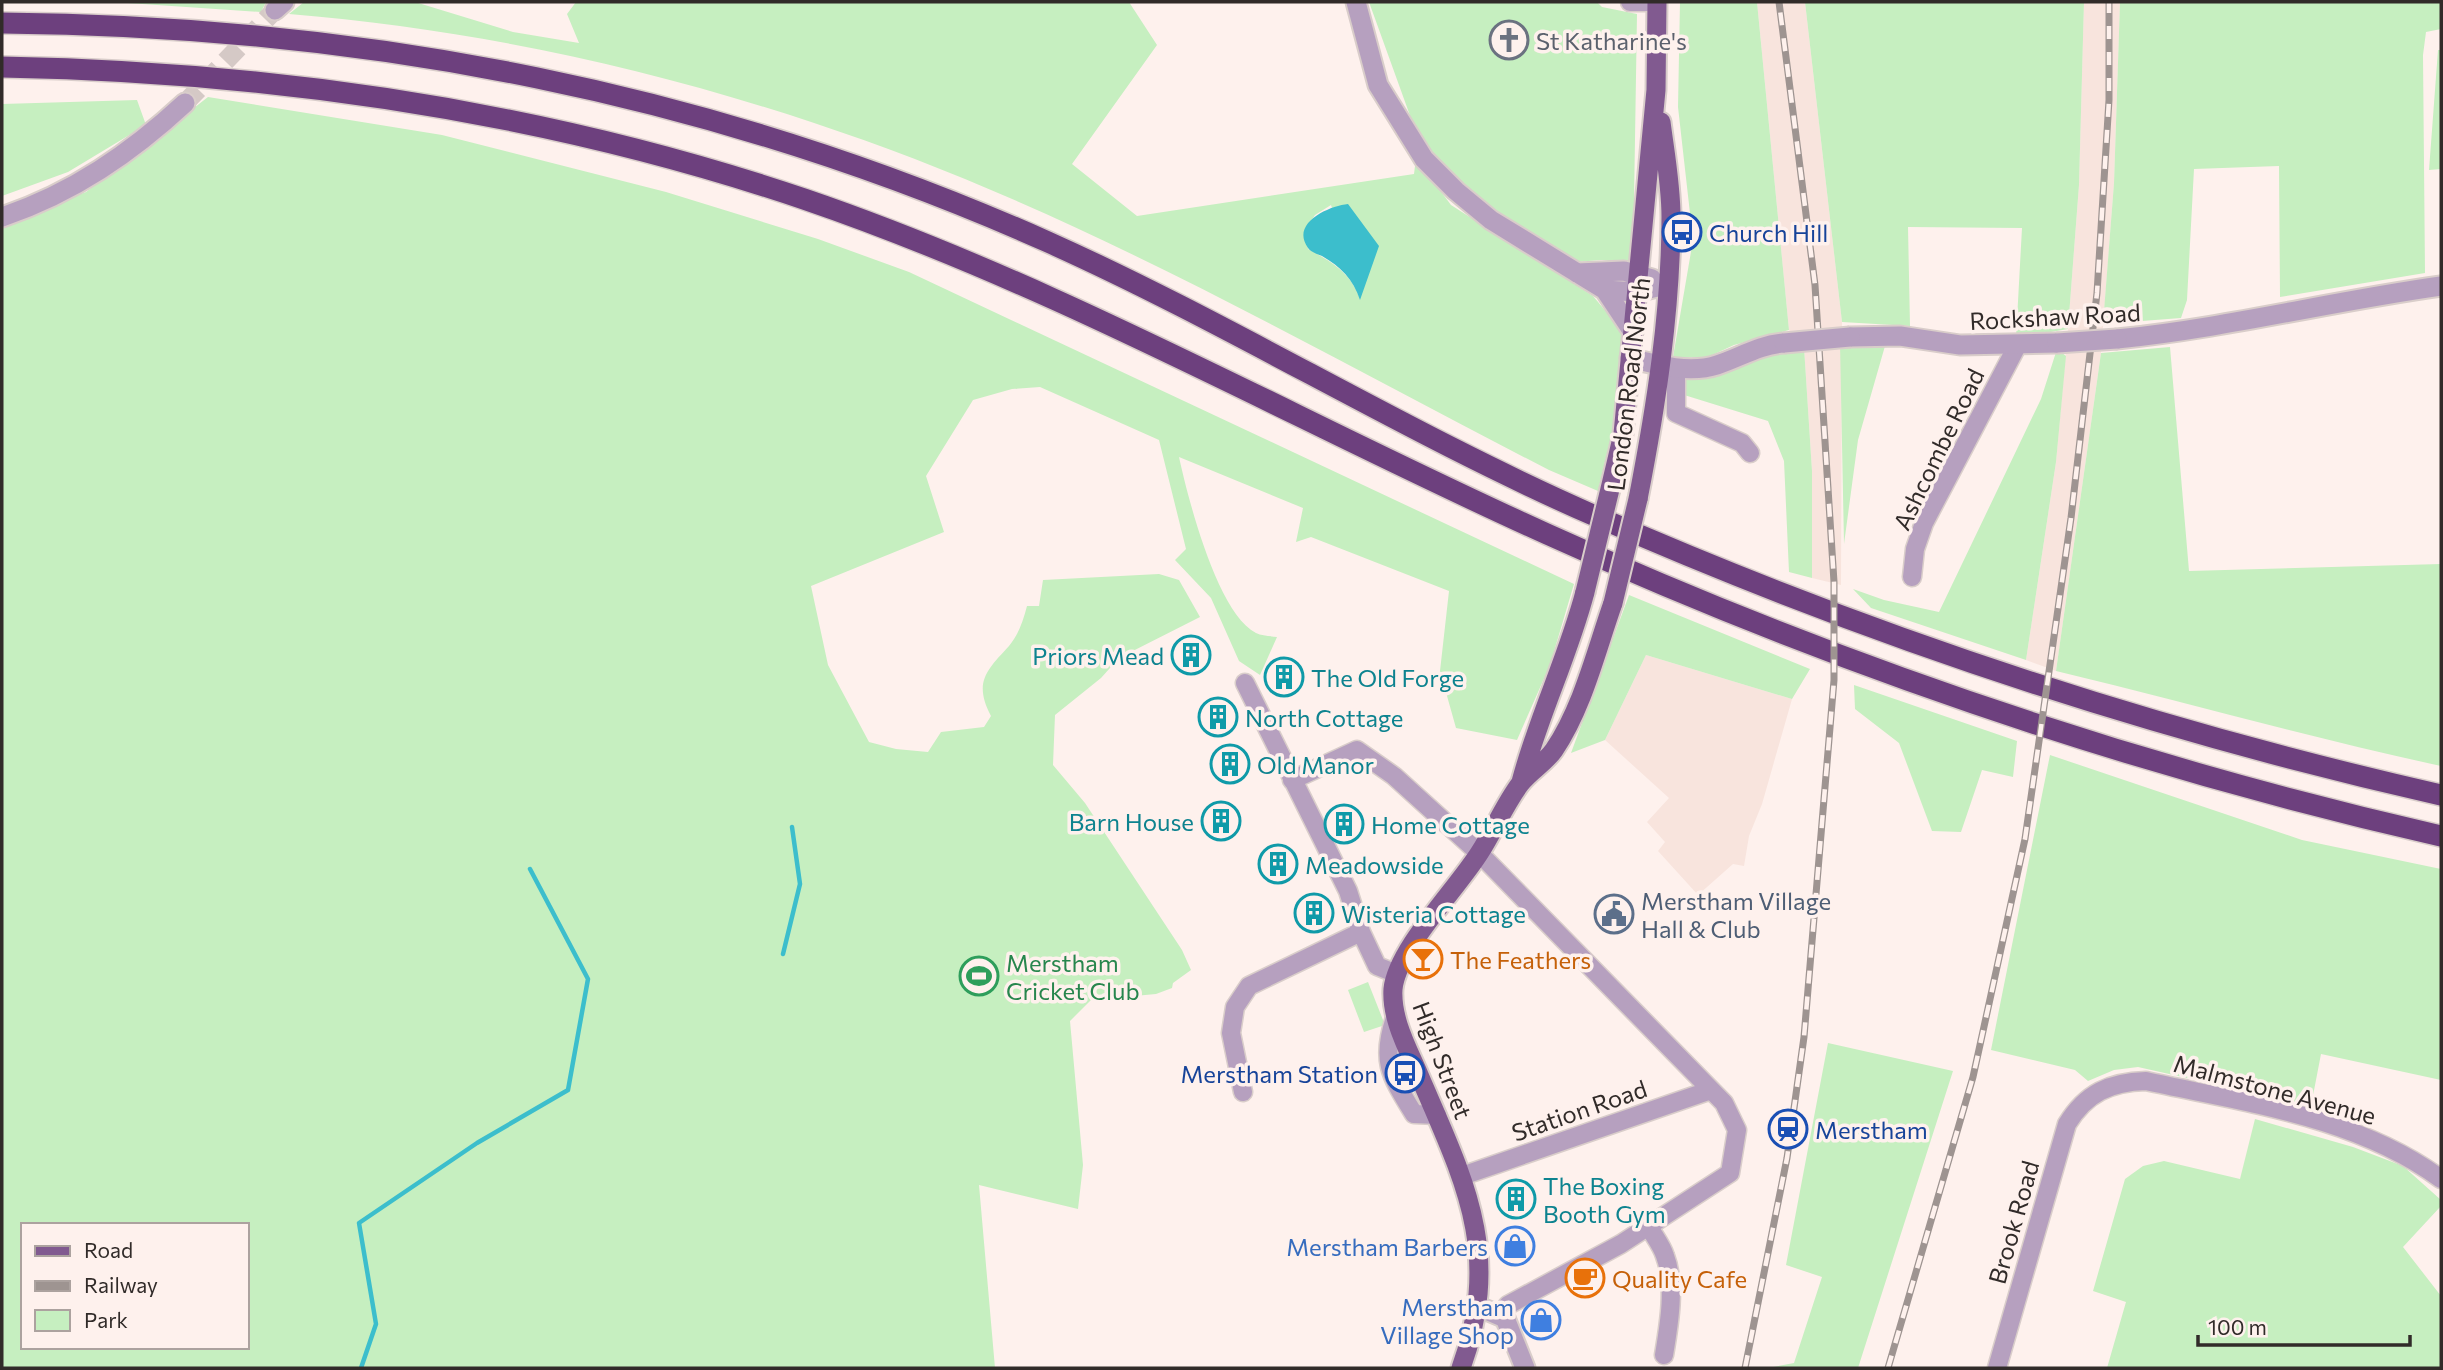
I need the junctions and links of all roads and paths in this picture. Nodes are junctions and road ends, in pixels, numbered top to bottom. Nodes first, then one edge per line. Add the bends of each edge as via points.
1 (1356, 2) edge
2 (1630, 2) edge
3 (1647, 2) edge
4 (1657, 2) edge
5 (2, 23) edge
6 (2, 67) edge
7 (1656, 90) junction
8 (185, 103) tunnel mouth
9 (2, 217) edge
10 (1577, 273) junction
11 (1637, 282) junction
12 (1666, 285) junction
13 (2441, 286) edge
14 (1605, 290) junction
15 (1633, 332) junction
16 (2017, 346) junction
17 (1630, 358) junction
18 (1668, 367) junction
19 (1750, 453) dead end
20 (1912, 577) dead end
21 (1245, 683) dead end
22 (1292, 780) junction
23 (1521, 783) junction
24 (2441, 794) edge
25 (2441, 836) edge
26 (1479, 853) junction
27 (1361, 932) junction
28 (1396, 974) junction
29 (1711, 1090) junction
30 (1243, 1092) dead end
31 (2089, 1096) joint
32 (1462, 1176) junction
33 (2441, 1180) edge
34 (1649, 1227) junction
35 (1477, 1306) junction
36 (1501, 1314) junction
37 (1664, 1355) dead end
38 (1461, 1368) edge
39 (1525, 1368) edge
40 (1997, 1368) edge

1 - 10 street via 1378,86 1424,159 1491,220
2 - 3 street
4 - 7 main road, London Road North
5 - 24 highway via 232,32 398,51 545,77 766,135 909,184 1050,243 1188,309 1457,452 1602,519 1800,601 1938,652 2154,722
6 - 25 highway via 153,72 374,95 582,136 797,197 940,249 1076,307 1545,533 1798,639 1982,706 2142,757 2256,791
7 - 11 main road, London Road North
7 - 12 main road, London Road North via 1670,195
8 - 9 street via 92,177
10 - 11 street
10 - 14 street
11 - 12 street
11 - 14 street
11 - 15 main road, London Road North
12 - 18 main road, London Road North
13 - 16 street, Rockshaw Road, bridge via 2161,335
14 - 15 street
15 - 17 main road, London Road North
16 - 18 street, Rockshaw Road, bridge via 1960,345 1900,336 1850,337 1763,345 1715,366
16 - 20 street, Ashcombe Road via 1924,523
17 - 18 street, Rockshaw Road
17 - 23 main road, London Road North, bridge via 1623,434 1585,592
18 - 19 street via 1676,413 1742,443
18 - 23 main road, London Road North, bridge via 1613,603 1573,714 1553,751
21 - 22 street
22 - 26 street via 1357,750 1394,776
22 - 27 street via 1348,891
23 - 26 main road, London Road North
26 - 28 main road, High Street
26 - 29 street
27 - 28 street via 1377,965
27 - 30 street via 1249,986 1236,1007 1231,1034
28 - 32 main road, High Street via 1396,1015
29 - 32 street, Station Road
29 - 34 street via 1734,1120 1738,1134 1730,1173
31 - 33 street, Malmstone Avenue via 2123,1082 2146,1081 2265,1108 2375,1139
31 - 40 street, Brook Road via 2067,1124
32 - 35 main road, High Street via 1480,1251
34 - 36 street via 1508,1305
34 - 37 street via 1666,1256 1669,1319
35 - 36 street
35 - 38 main road, High Street
36 - 39 street

